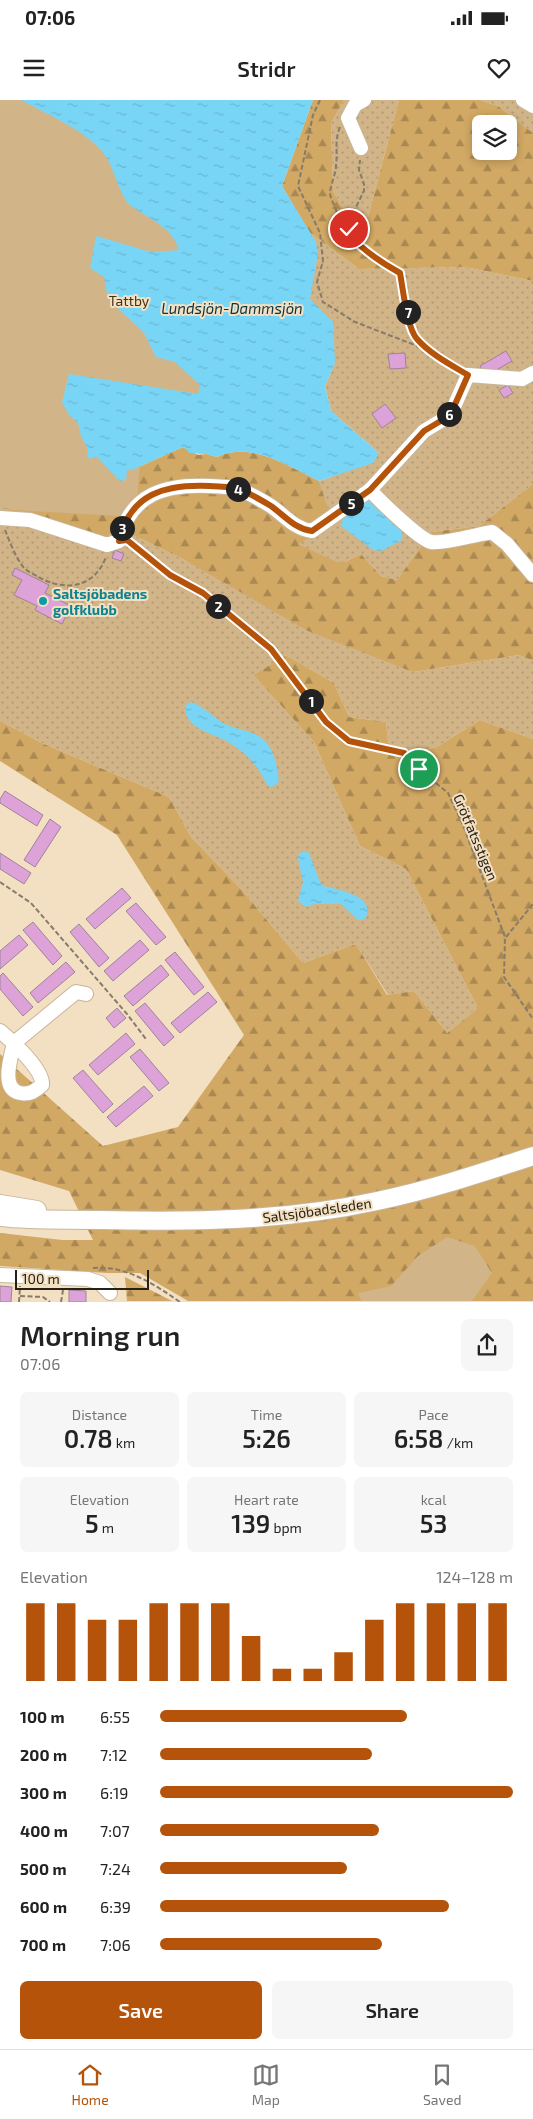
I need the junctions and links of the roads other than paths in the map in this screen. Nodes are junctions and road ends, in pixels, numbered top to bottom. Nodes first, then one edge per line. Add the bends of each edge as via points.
1 (364, 100) edge
2 (523, 100) edge
3 (533, 106) edge
4 (361, 148) road end
5 (533, 373) edge
6 (370, 490) junction
7 (2, 522) edge
8 (533, 575) edge
9 (86, 994) dead end
10 (0, 1031) edge
11 (533, 1156) edge
12 (0, 1204) edge
13 (0, 1217) edge
14 (94, 1220) junction
15 (0, 1274) edge
16 (110, 1293) dead end

1 - 4 street via 355,105 348,118
2 - 3 street
5 - 6 street via 522,378 468,375 453,409 444,419 424,431
6 - 7 street via 312,531 302,530 272,507 238,489 184,485 145,499 130,511 113,543 30,520
6 - 8 street via 421,538 433,543 492,532 507,544
9 - 10 street via 76,992 14,1043
11 - 14 main road, Saltsjöbadsleden via 447,1184 338,1209 224,1220
12 - 14 main road, Saltsjöbadsleden
13 - 14 main road, Saltsjöbadsleden
15 - 16 street via 88,1279 100,1283

